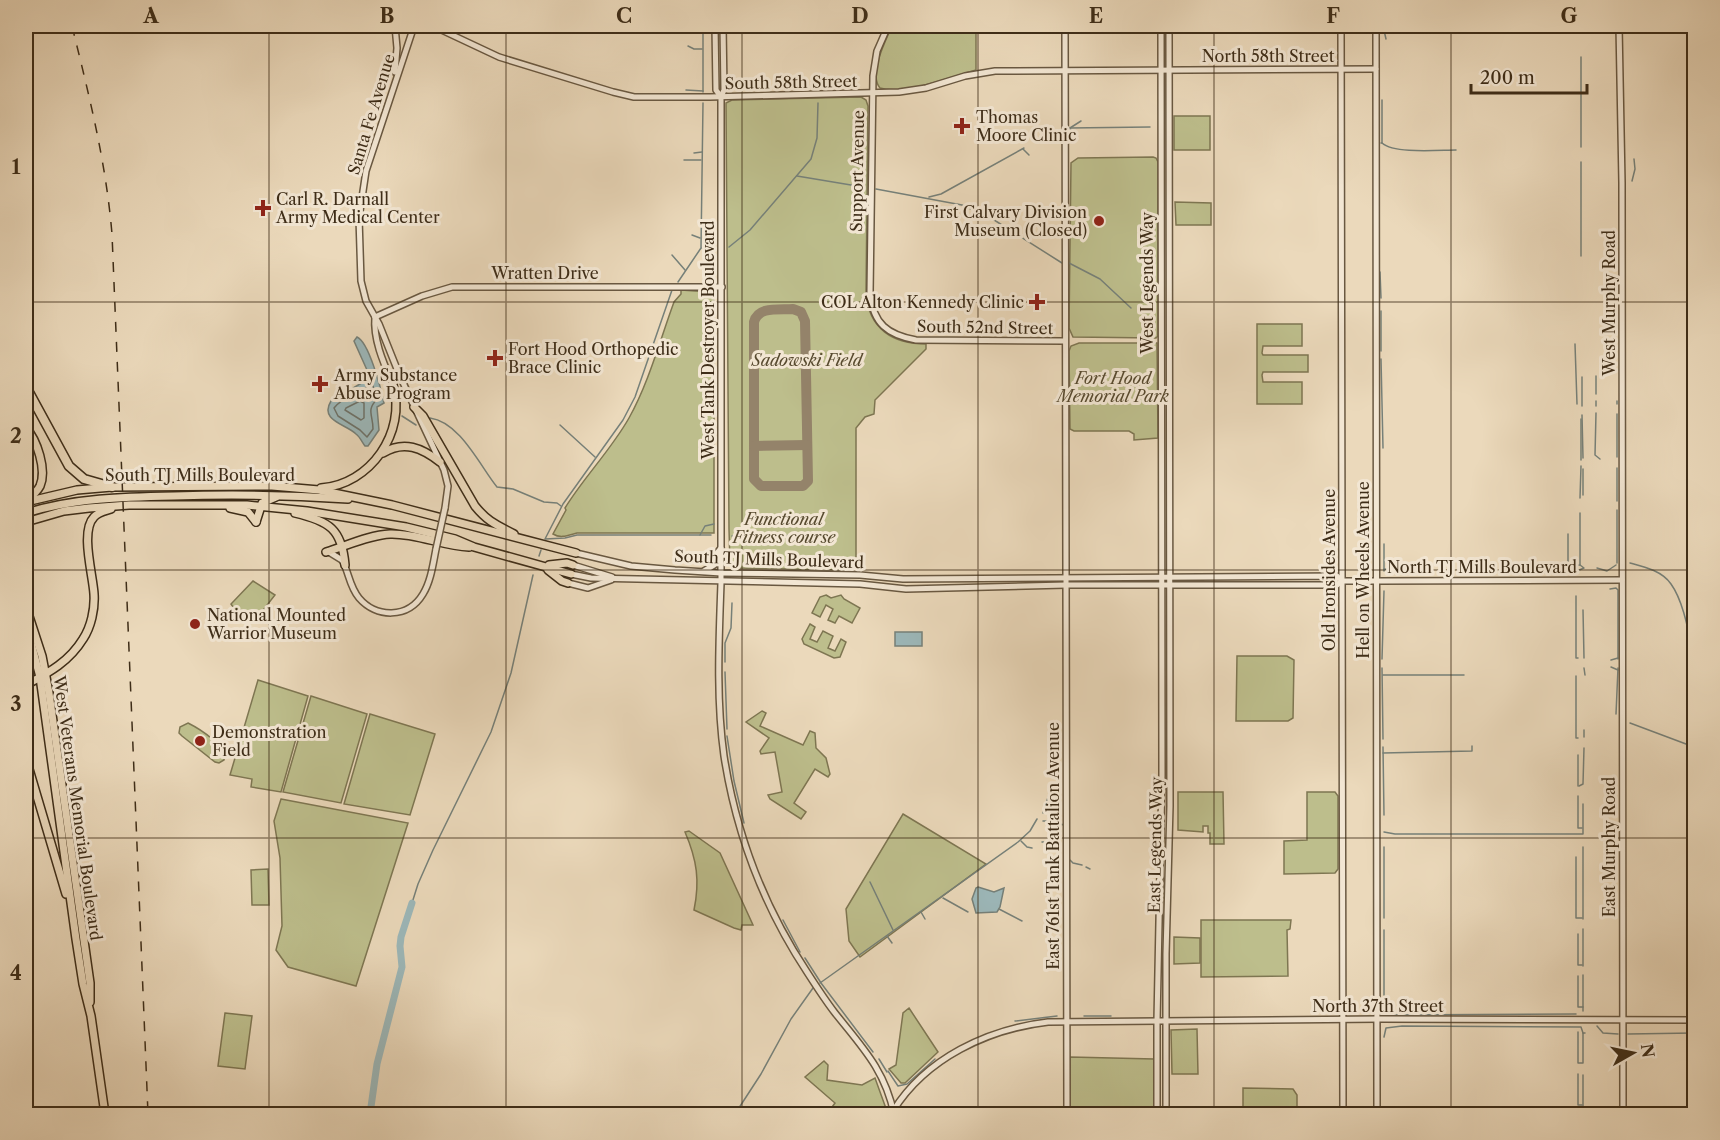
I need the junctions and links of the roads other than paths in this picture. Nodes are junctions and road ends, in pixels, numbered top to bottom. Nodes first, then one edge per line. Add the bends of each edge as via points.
1 (395, 26) edge
2 (414, 26) edge
3 (433, 26) edge
4 (715, 26) edge
5 (723, 26) edge
6 (888, 26) edge
7 (1065, 26) edge
8 (1161, 26) edge
9 (1169, 26) edge
10 (1341, 26) edge
11 (1376, 26) edge
12 (1619, 26) edge
13 (1376, 69) junction
14 (1065, 70) junction
15 (1161, 70) junction
16 (1169, 70) junction
17 (1341, 70) junction
18 (394, 80) junction
19 (872, 94) junction
20 (721, 97) junction
21 (722, 287) junction
22 (375, 317) junction
23 (877, 318) joint
24 (1065, 341) junction
25 (393, 385) joint
26 (26, 387) edge
27 (414, 407) junction
28 (26, 428) edge
29 (376, 459) junction
30 (440, 462) junction
31 (112, 487) junction
32 (305, 489) junction
33 (293, 495) junction
34 (374, 501) junction
35 (26, 502) edge
36 (220, 503) junction
37 (129, 505) junction
38 (264, 506) junction
39 (26, 513) edge
40 (26, 522) edge
41 (524, 539) junction
42 (343, 547) junction
43 (474, 547) junction
44 (721, 548) junction
45 (326, 552) joint
46 (576, 553) joint
47 (345, 565) junction
48 (701, 572) junction
49 (721, 573) junction
50 (571, 574) junction
51 (1161, 576) junction
52 (1170, 576) junction
53 (1066, 578) junction
54 (616, 579) junction
55 (1622, 580) junction
56 (1342, 581) junction
57 (1377, 581) junction
58 (722, 583) junction
59 (1066, 585) junction
60 (1161, 585) junction
61 (1170, 585) junction
62 (26, 607) edge
63 (26, 624) edge
64 (43, 676) junction
65 (26, 685) edge
66 (26, 759) edge
67 (1162, 775) junction
68 (1162, 789) junction
69 (1170, 789) junction
70 (1170, 806) junction
71 (76, 939) junction
72 (91, 1016) junction
73 (1377, 1019) junction
74 (1067, 1020) junction
75 (1342, 1020) junction
76 (1623, 1020) junction
77 (1695, 1020) edge
78 (1157, 1021) junction
79 (1166, 1021) junction
80 (894, 1113) edge
81 (105, 1114) edge
82 (1067, 1114) edge
83 (1157, 1114) edge
84 (1166, 1114) edge
85 (1343, 1114) edge
86 (1377, 1114) edge
87 (1623, 1114) edge

1 - 18 street
2 - 18 street, Santa Fe Avenue
3 - 20 street, South 58th Street via 500,57 626,95
4 - 20 street, West Tank Destroyer Boulevard via 716,90
5 - 20 street, West Tank Destroyer Boulevard
6 - 19 street, Support Avenue via 877,51
7 - 14 street, East 761st Tank Battalion Avenue
8 - 15 street, West Legends Way
9 - 16 street, West Legends Way
10 - 17 street, Old Ironsides Avenue
11 - 13 street, Hell on Wheels Avenue
12 - 55 street, West Murphy Road
13 - 17 street, North 58th Street
13 - 57 street, Hell on Wheels Avenue
14 - 15 street, South 58th Street
14 - 19 street, South 58th Street via 995,71 919,90
14 - 24 street, East 761st Tank Battalion Avenue
15 - 16 street, North 58th Street
15 - 51 street, West Legends Way
16 - 17 street, North 58th Street
16 - 52 street, West Legends Way
17 - 56 street, Old Ironsides Avenue
18 - 22 street, Santa Fe Avenue via 366,171 359,218 361,286
19 - 20 street, South 58th Street
19 - 23 street, Support Avenue via 870,293
20 - 21 street, West Tank Destroyer Boulevard
21 - 22 street, Wratten Drive via 452,287
21 - 44 street, West Tank Destroyer Boulevard
22 - 25 street via 382,358
22 - 27 street, Santa Fe Avenue
23 - 24 street, South 52nd Street via 890,333 916,340
24 - 53 street, East 761st Tank Battalion Avenue
25 - 29 main road via 398,405 396,420
26 - 31 highway via 69,466 84,479
27 - 30 street, Santa Fe Avenue
27 - 41 main road via 483,517
28 - 35 main road via 37,448 42,474 39,488
29 - 30 main road via 389,449 407,446 427,451
29 - 32 main road via 337,486
30 - 47 street, Santa Fe Avenue, bridge via 448,486 430,578 423,594 411,607 396,613 378,612 352,589
31 - 32 main road, South TJ Mills Boulevard
31 - 35 main road, South TJ Mills Boulevard via 77,490
32 - 34 main road, South TJ Mills Boulevard
33 - 34 main road, South TJ Mills Boulevard
33 - 38 main road via 270,498
33 - 39 main road, South TJ Mills Boulevard via 86,500
34 - 41 main road, South TJ Mills Boulevard
36 - 37 main road, South TJ Mills Boulevard
36 - 38 main road, South TJ Mills Boulevard
36 - 38 main road via 248,512 256,522
37 - 40 main road, South TJ Mills Boulevard via 64,511
37 - 64 main road via 93,517 88,529 94,597 90,623 71,655
38 - 42 main road via 320,519 338,534
38 - 43 main road, South TJ Mills Boulevard via 375,521
41 - 46 main road, South TJ Mills Boulevard
42 - 43 main road via 391,534
42 - 45 main road
42 - 47 main road
43 - 50 main road, South TJ Mills Boulevard
44 - 48 street via 714,565
44 - 49 street, West Tank Destroyer Boulevard
45 - 47 street via 339,556
46 - 48 street, South TJ Mills Boulevard via 631,566
48 - 49 street, South TJ Mills Boulevard
49 - 53 street, South TJ Mills Boulevard via 812,573 927,580
49 - 58 street, West Tank Destroyer Boulevard
50 - 54 street, South TJ Mills Boulevard
50 - 54 street via 593,570
50 - 54 street via 588,588
51 - 52 street, South TJ Mills Boulevard
51 - 53 street, South TJ Mills Boulevard
51 - 60 street, East Legends Way
52 - 56 street, North TJ Mills Boulevard via 1337,576
52 - 61 street, East Legends Way
53 - 59 street, East 761st Tank Battalion Avenue
54 - 58 street, South TJ Mills Boulevard
55 - 57 street, North TJ Mills Boulevard
55 - 76 street, East Murphy Road
56 - 57 street, North TJ Mills Boulevard
56 - 61 street, North TJ Mills Boulevard via 1337,585
56 - 75 street, Old Ironsides Avenue
57 - 73 street, Hell on Wheels Avenue
58 - 59 street, South TJ Mills Boulevard via 860,584 906,589
58 - 80 street, West Tank Destroyer Boulevard via 722,729 740,830 778,923 834,1012 872,1059
59 - 60 street, South TJ Mills Boulevard
59 - 74 street, East 761st Tank Battalion Avenue
60 - 61 street, South TJ Mills Boulevard
60 - 67 street, East Legends Way
61 - 69 street, East Legends Way
62 - 64 main road, West Veterans Memorial Boulevard via 36,633
63 - 64 main road, West Veterans Memorial Boulevard
64 - 65 main road
64 - 71 main road, West Veterans Memorial Boulevard
64 - 72 main road, West Veterans Memorial Boulevard via 90,983
66 - 71 main road via 62,874
67 - 68 street, East Legends Way
67 - 69 street
68 - 70 street
68 - 78 street, East Legends Way
69 - 70 street, East Legends Way
70 - 79 street, East Legends Way
71 - 72 main road, West Veterans Memorial Boulevard
72 - 81 main road, West Veterans Memorial Boulevard
73 - 75 street, North 37th Street
73 - 76 street, North 37th Street
73 - 86 street, Hell on Wheels Avenue
74 - 78 street, North 37th Street
74 - 80 street, North 37th Street via 1009,1029 960,1049 919,1081 899,1101
74 - 82 street, East 761st Tank Battalion Avenue
75 - 79 street, North 37th Street
75 - 85 street, Old Ironsides Avenue
76 - 77 street, North 37th Street
76 - 87 street, East Murphy Road
78 - 79 street, North 37th Street
78 - 83 street, East Legends Way
79 - 84 street, East Legends Way

